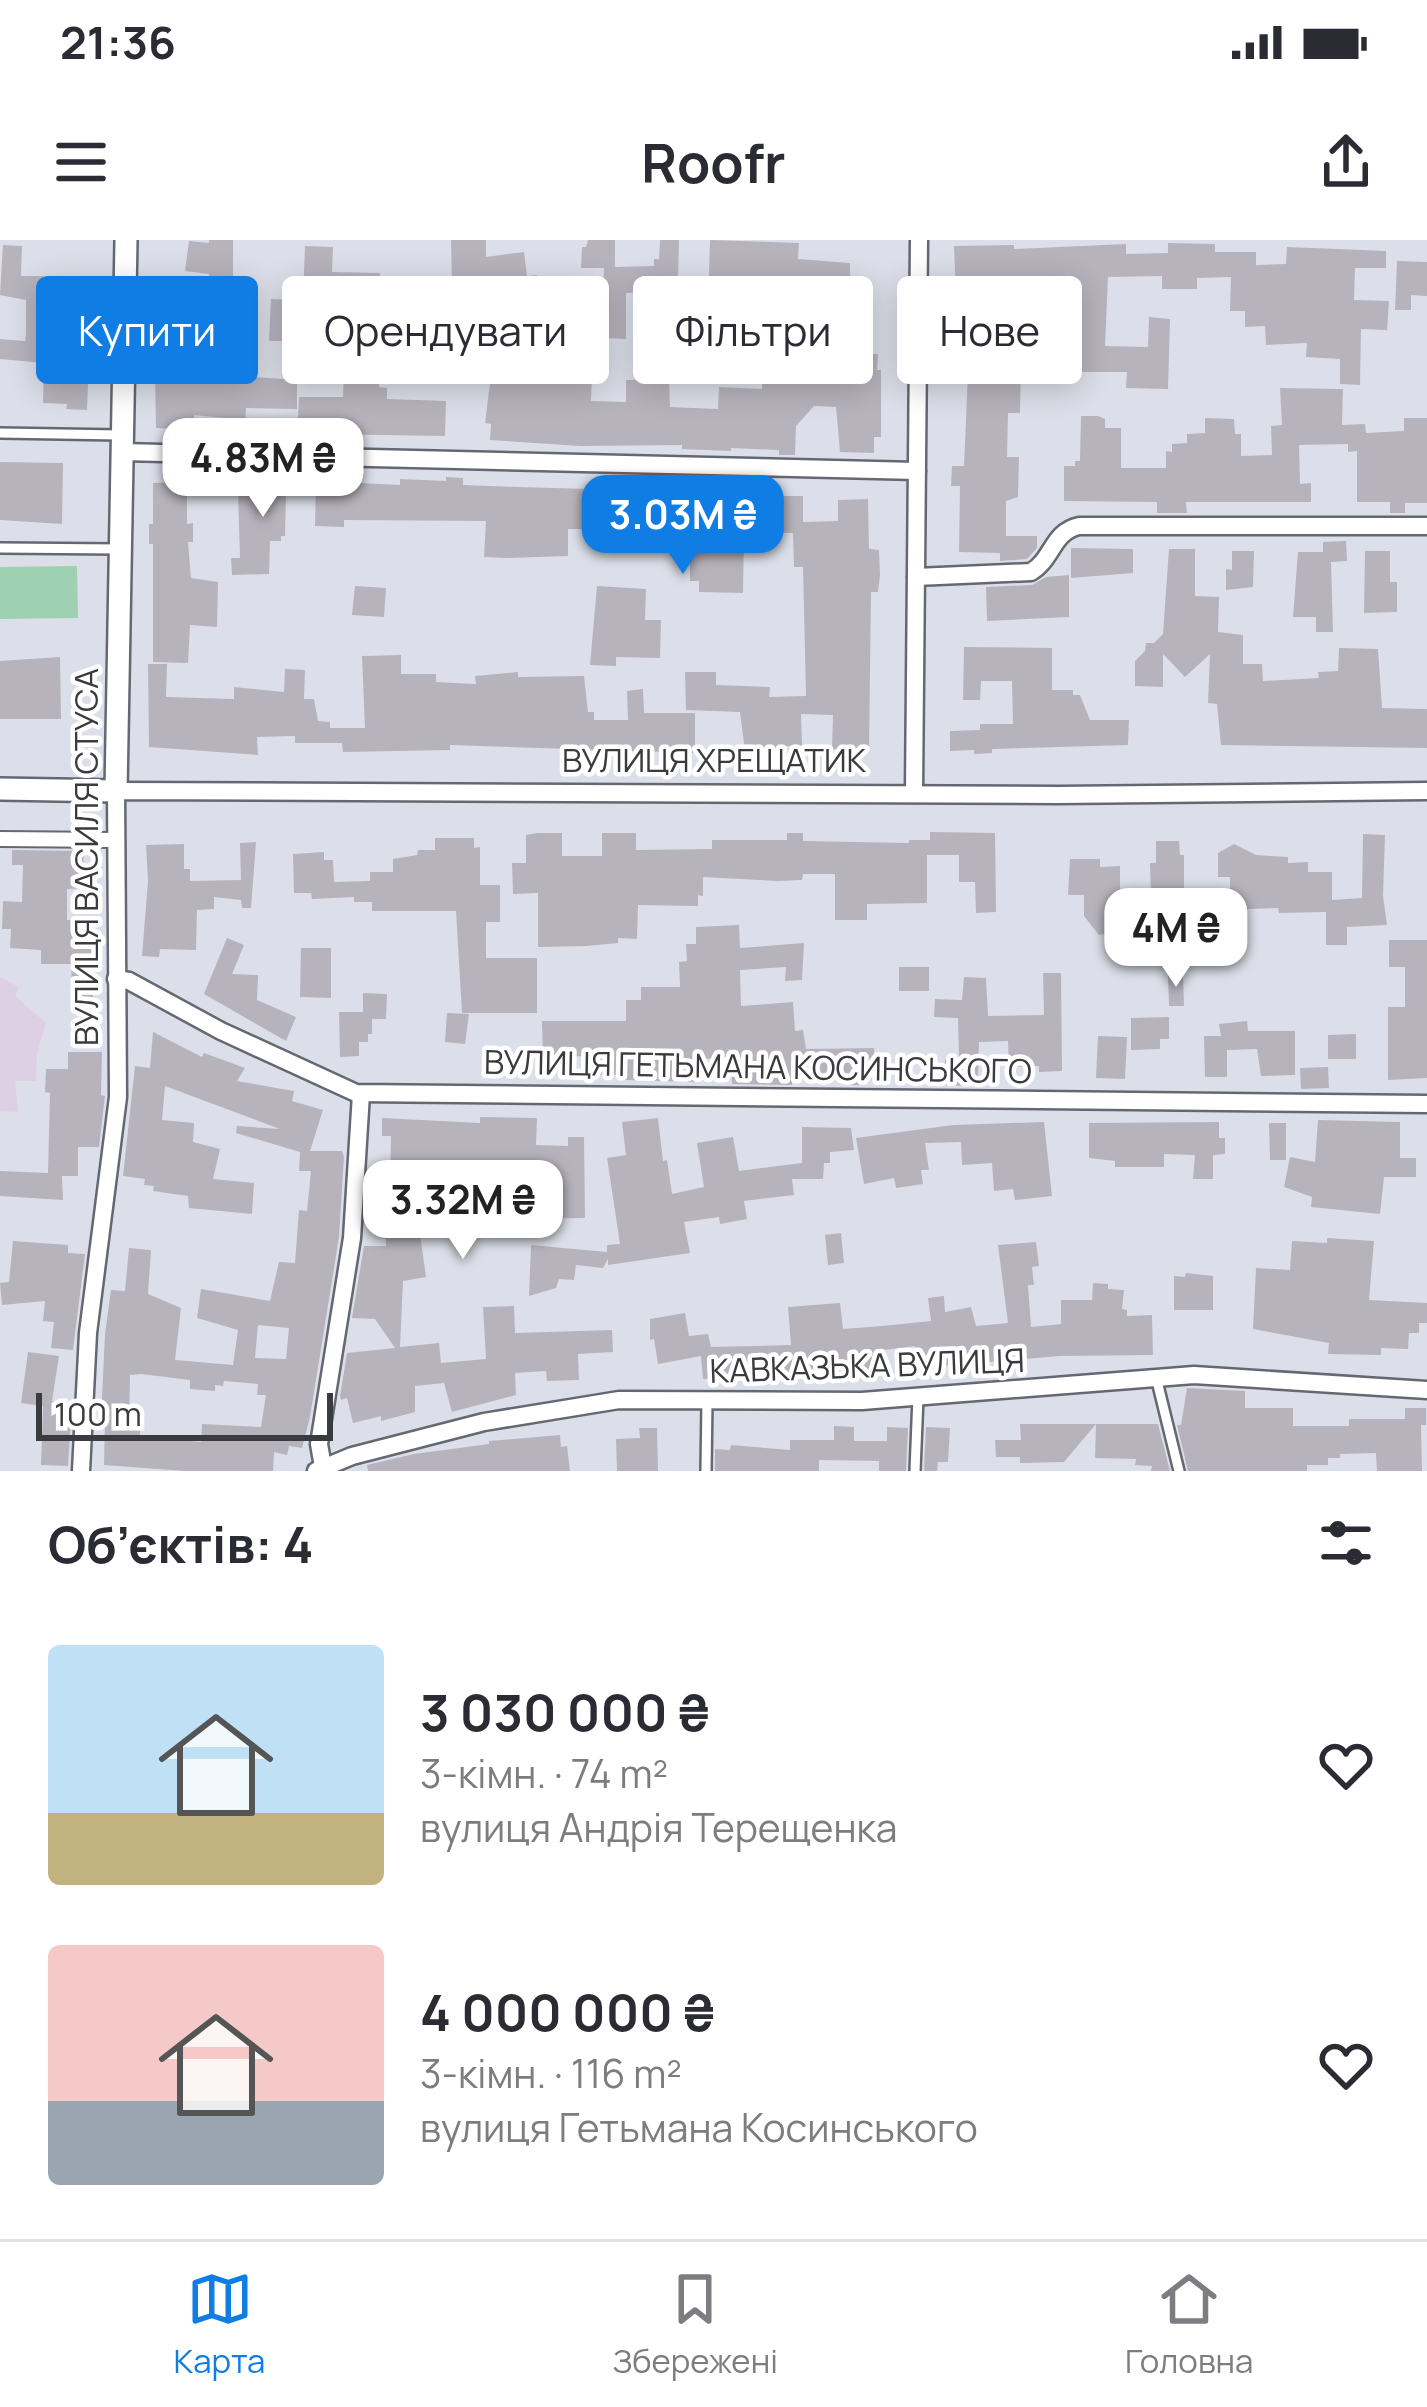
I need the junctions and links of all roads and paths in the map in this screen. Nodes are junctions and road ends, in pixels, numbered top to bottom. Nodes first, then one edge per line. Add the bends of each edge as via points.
1 (126, 240) edge
2 (920, 240) edge
3 (0, 433) edge
4 (122, 443) junction
5 (917, 471) junction
6 (1427, 526) edge
7 (0, 548) edge
8 (120, 549) junction
9 (916, 577) junction
10 (0, 789) edge
11 (116, 791) junction
12 (914, 791) junction
13 (1427, 791) edge
14 (0, 838) edge
15 (115, 840) junction
16 (116, 979) junction
17 (361, 1094) junction
18 (1427, 1104) edge
19 (1156, 1377) junction
20 (1427, 1390) edge
21 (918, 1397) junction
22 (707, 1402) junction
23 (320, 1469) edge
24 (81, 1471) edge
25 (706, 1471) edge
26 (915, 1471) edge
27 (1179, 1471) edge

1 - 4 street, ВУЛИЦЯ ВАСИЛЯ СТУСА
2 - 5 street
3 - 4 lane
4 - 5 street
4 - 8 street, ВУЛИЦЯ ВАСИЛЯ СТУСА
5 - 9 street
6 - 9 street via 1073,526 1031,572
7 - 8 lane
8 - 11 street, ВУЛИЦЯ ВАСИЛЯ СТУСА
9 - 12 street
10 - 11 street, ВУЛИЦЯ ХРЕЩАТИК
11 - 12 street, ВУЛИЦЯ ХРЕЩАТИК
11 - 15 street, ВУЛИЦЯ ВАСИЛЯ СТУСА
12 - 13 street, ВУЛИЦЯ ХРЕЩАТИК
14 - 15 street
15 - 16 street, ВУЛИЦЯ ВАСИЛЯ СТУСА
16 - 17 street, ВУЛИЦЯ ГЕТЬМАНА КОСИНСЬКОГО
16 - 24 street, ВУЛИЦЯ ВАСИЛЯ СТУСА via 118,1096 88,1333
17 - 18 street, ВУЛИЦЯ ГЕТЬМАНА КОСИНСЬКОГО
17 - 23 street via 352,1238
19 - 20 street, КАВКАЗЬКА ВУЛИЦЯ
19 - 21 street, КАВКАЗЬКА ВУЛИЦЯ
19 - 27 lane
21 - 22 street, КАВКАЗЬКА ВУЛИЦЯ
21 - 26 lane
22 - 23 street, КАВКАЗЬКА ВУЛИЦЯ via 620,1400 521,1415
22 - 25 lane

